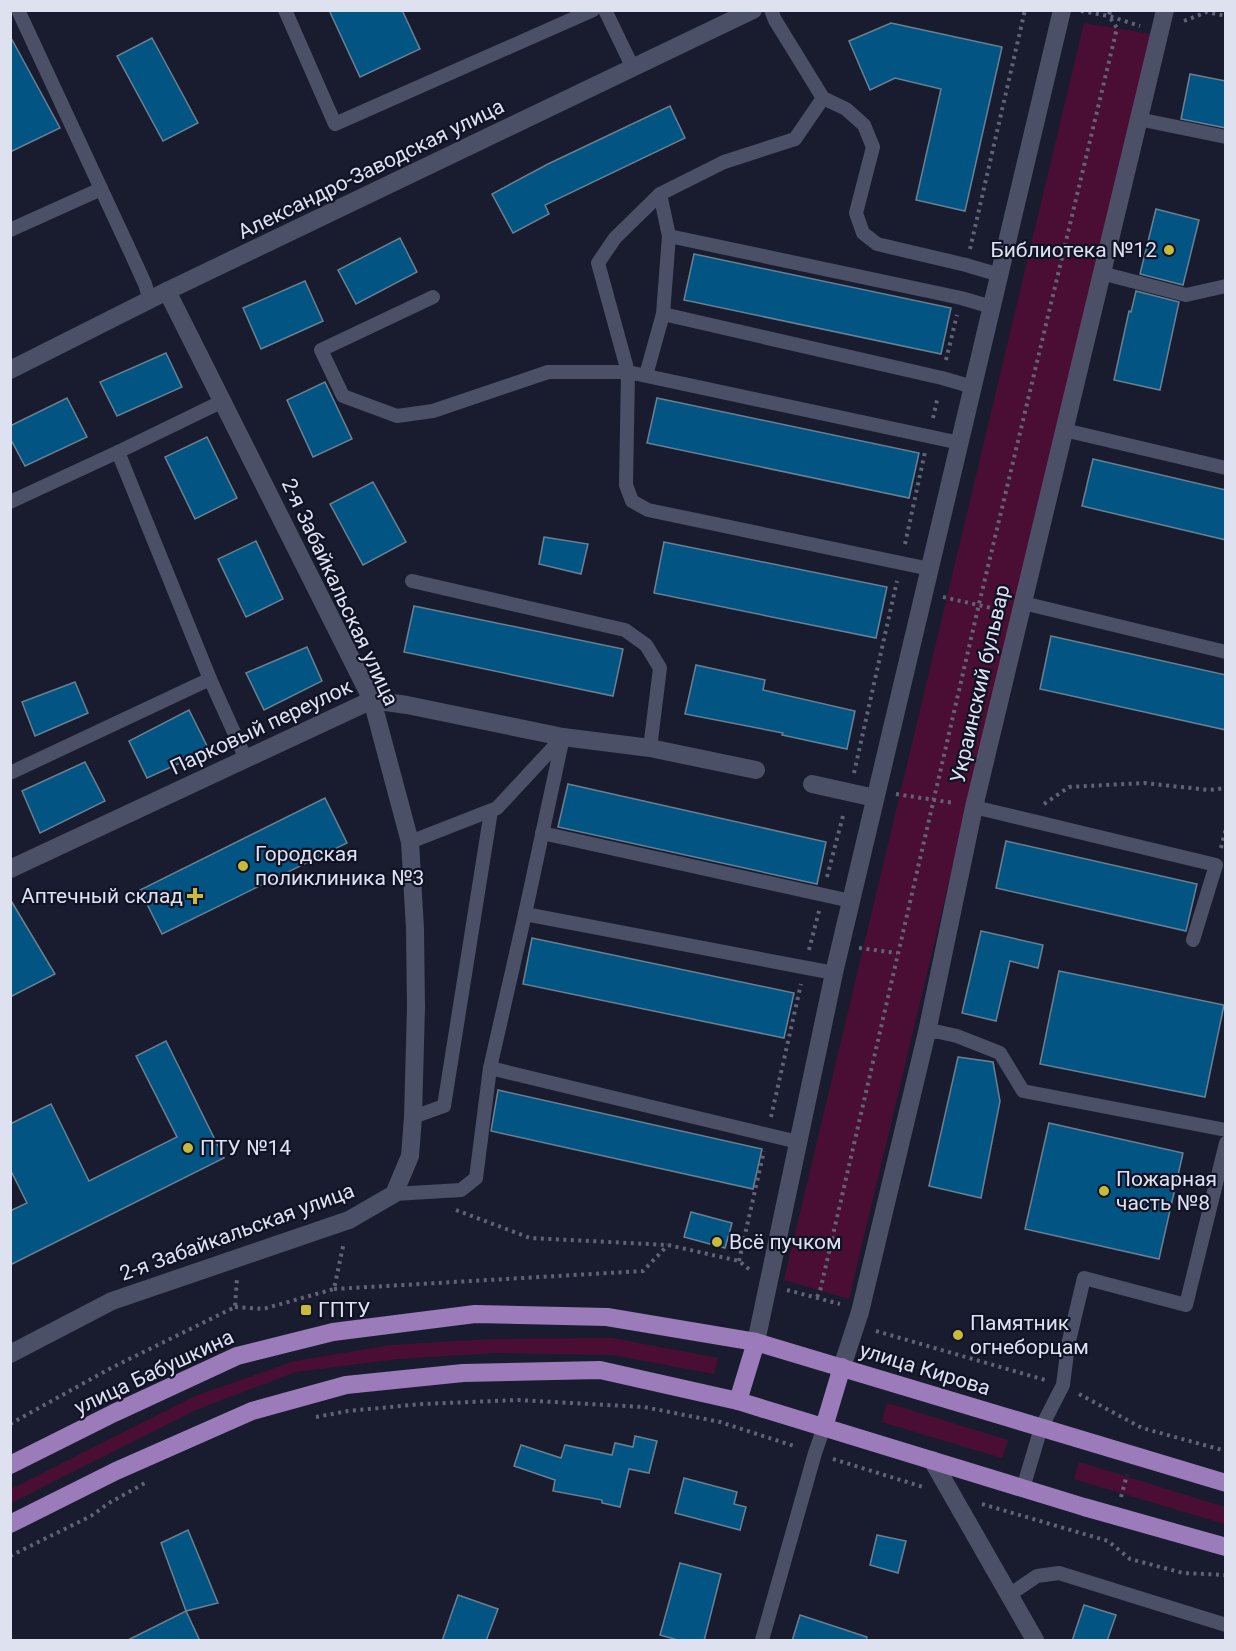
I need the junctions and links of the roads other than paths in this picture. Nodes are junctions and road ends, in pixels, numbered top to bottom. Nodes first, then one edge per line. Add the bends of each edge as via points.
1 (18, 10) edge
2 (285, 10) edge
3 (593, 10) edge
4 (604, 10) edge
5 (753, 10) edge
6 (771, 10) edge
7 (1062, 10) edge
8 (1165, 10) edge
9 (633, 68) junction
10 (823, 98) junction
11 (1138, 119) junction
12 (1226, 137) edge
13 (101, 189) junction
14 (660, 194) junction
15 (10, 230) edge
16 (669, 236) junction
17 (1101, 273) junction
18 (1000, 275) junction
19 (1226, 286) edge
20 (167, 291) junction
21 (433, 297) dead end
22 (150, 300) junction
23 (992, 307) junction
24 (663, 314) junction
25 (10, 370) edge
26 (628, 372) junction
27 (646, 375) junction
28 (973, 387) junction
29 (223, 401) junction
30 (1064, 430) junction
31 (960, 443) junction
32 (118, 452) junction
33 (1226, 468) edge
34 (10, 502) edge
35 (930, 569) junction
36 (412, 581) dead end
37 (1021, 609) junction
38 (1226, 652) edge
39 (210, 679) junction
40 (372, 700) junction
41 (563, 737) junction
42 (650, 748) junction
43 (246, 759) junction
44 (756, 770) dead end
45 (10, 773) edge
46 (812, 784) dead end
47 (876, 794) junction
48 (974, 807) junction
49 (491, 811) junction
50 (542, 833) junction
51 (410, 842) junction
52 (10, 869) edge
53 (851, 901) junction
54 (525, 915) junction
55 (1193, 940) dead end
56 (834, 973) junction
57 (927, 1032) junction
58 (489, 1068) junction
59 (413, 1117) junction
60 (1226, 1130) edge
61 (798, 1142) junction
62 (1226, 1143) edge
63 (394, 1194) junction
64 (608, 1317) joint
65 (756, 1342) junction
66 (10, 1354) edge
67 (842, 1367) junction
68 (738, 1401) junction
69 (824, 1427) junction
70 (1041, 1428) junction
71 (932, 1460) junction
72 (10, 1465) edge
73 (1226, 1484) edge
74 (1023, 1488) junction
75 (10, 1524) edge
76 (1226, 1547) edge
77 (1010, 1595) junction
78 (1226, 1625) edge
79 (762, 1641) edge
80 (1035, 1641) edge

1 - 13 lane
2 - 3 lane via 335,124
4 - 9 lane
5 - 9 street, Александро-Заводская улица
6 - 10 lane
7 - 18 street
8 - 11 street, Украинский бульвар
9 - 20 street, Александро-Заводская улица
10 - 14 lane via 795,139 724,162
10 - 18 lane via 846,109 864,125 873,147 856,213 863,233 877,244
11 - 12 lane
11 - 17 street, Украинский бульвар
13 - 15 lane
13 - 22 lane
14 - 16 lane
14 - 26 lane via 615,238 598,263
16 - 23 lane
16 - 24 lane
17 - 19 lane via 1186,295
17 - 30 street, Украинский бульвар
18 - 23 street
20 - 22 street, Александро-Заводская улица
20 - 29 street, 2-я Забайкальская улица
21 - 26 lane via 321,350 343,396 397,417 433,411 548,372
22 - 25 street, Александро-Заводская улица
23 - 28 street
24 - 27 lane
24 - 28 lane
26 - 27 lane
26 - 35 lane via 626,484 632,501 648,510
27 - 31 lane
28 - 31 street
29 - 32 lane
29 - 40 street, 2-я Забайкальская улица
30 - 33 lane
30 - 37 street, Украинский бульвар
31 - 35 street
32 - 34 lane
32 - 39 lane
35 - 47 street
36 - 42 lane via 625,630 646,645 660,668
37 - 38 lane
37 - 48 street, Украинский бульвар
39 - 43 lane
39 - 45 lane
40 - 41 street, Парковый переулок
40 - 43 street, Парковый переулок
40 - 51 street, 2-я Забайкальская улица
41 - 42 street, Парковый переулок
41 - 49 lane
41 - 50 lane
42 - 44 street, Парковый переулок
43 - 52 street, Парковый переулок
46 - 47 street
47 - 53 street
48 - 55 lane via 1216,865
48 - 57 street, Украинский бульвар
49 - 51 lane
49 - 59 lane via 444,1107
50 - 53 lane
50 - 54 lane
51 - 59 street, 2-я Забайкальская улица via 416,1007
53 - 56 street
54 - 56 lane
54 - 58 lane
56 - 61 street
57 - 60 lane via 957,1036 1000,1053 1023,1091
57 - 67 street, Украинский бульвар via 860,1312
58 - 61 lane
58 - 63 lane via 476,1178 461,1190
59 - 63 street, 2-я Забайкальская улица via 410,1156
61 - 65 street
62 - 70 lane via 1186,1305 1084,1278 1062,1385
63 - 66 street, 2-я Забайкальская улица via 349,1220 112,1301
64 - 65 main road, улица Кирова
64 - 72 main road, улица Бабушкина via 475,1314 322,1334 237,1356
65 - 67 main road, улица Кирова
65 - 68 main road
67 - 69 main road
67 - 70 main road, улица Кирова
68 - 69 main road
68 - 75 main road via 600,1370 463,1372 346,1385 252,1411 116,1471
69 - 71 main road
69 - 79 lane
70 - 73 main road, улица Кирова
70 - 74 lane
71 - 74 main road
71 - 77 street
74 - 76 main road
77 - 78 lane via 1037,1576 1059,1574
77 - 80 street

